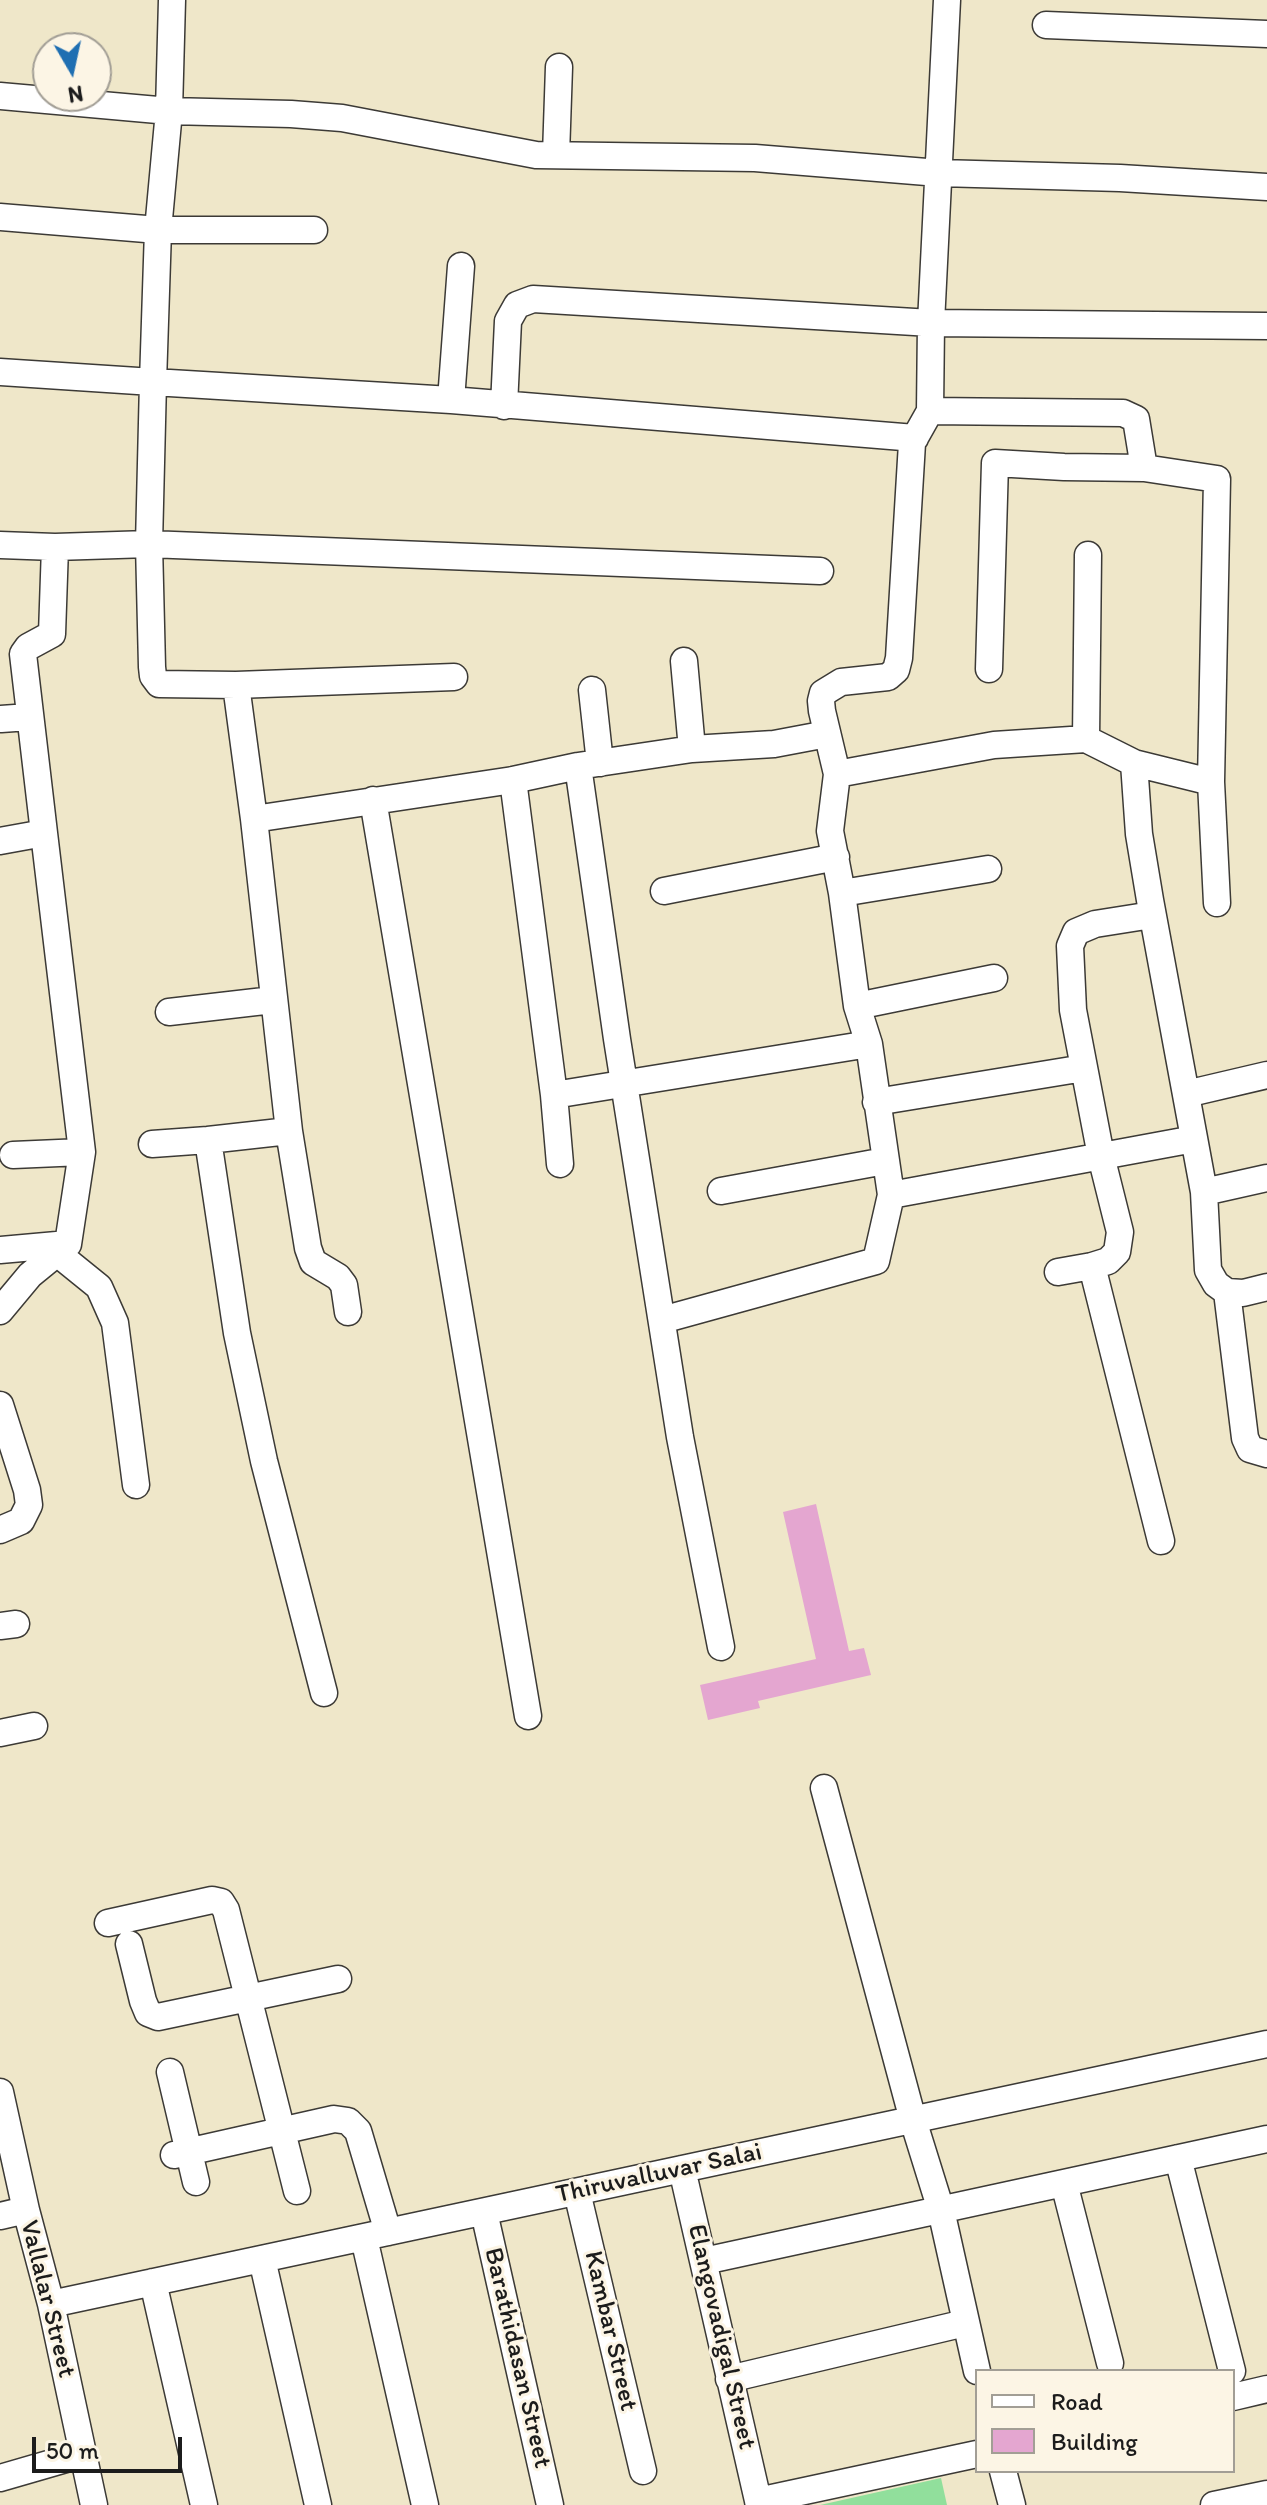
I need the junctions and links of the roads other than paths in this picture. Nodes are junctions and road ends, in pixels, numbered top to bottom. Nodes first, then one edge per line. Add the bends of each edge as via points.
1 (172, 0) edge
2 (947, 0) edge
3 (1046, 25) dead end
4 (1267, 34) edge
5 (559, 67) dead end
6 (0, 96) edge
7 (169, 111) junction
8 (556, 155) junction
9 (939, 173) junction
10 (1267, 187) edge
11 (0, 217) edge
12 (158, 230) junction
13 (314, 230) dead end
14 (461, 266) dead end
15 (931, 323) junction
16 (1267, 326) edge
17 (0, 372) edge
18 (153, 382) junction
19 (451, 400) junction
20 (504, 406) junction
21 (930, 411) junction
22 (915, 438) junction
23 (1144, 468) junction
24 (149, 544) junction
25 (0, 545) edge
26 (55, 547) junction
27 (1088, 555) dead end
28 (820, 571) dead end
29 (684, 661) dead end
30 (989, 669) dead end
31 (454, 677) dead end
32 (236, 685) junction
33 (592, 690) dead end
34 (29, 717) junction
35 (1, 719) edge
36 (827, 734) junction
37 (1086, 739) junction
38 (692, 749) junction
39 (1134, 763) junction
40 (589, 764) junction
41 (837, 774) junction
42 (513, 780) junction
43 (1211, 782) junction
44 (373, 800) junction
45 (254, 819) junction
46 (44, 833) junction
47 (0, 841) edge
48 (836, 857) junction
49 (988, 869) dead end
50 (664, 891) dead end
51 (842, 893) junction
52 (1217, 903) dead end
53 (1152, 915) junction
54 (994, 978) dead end
55 (273, 1000) junction
56 (857, 1006) junction
57 (169, 1012) dead end
58 (869, 1044) junction
59 (1084, 1068) junction
60 (1267, 1075) edge
61 (624, 1083) junction
62 (1186, 1094) junction
63 (554, 1095) junction
64 (876, 1102) junction
65 (289, 1131) junction
66 (1194, 1139) junction
67 (208, 1140) junction
68 (152, 1144) dead end
69 (82, 1152) junction
70 (13, 1155) dead end
71 (1101, 1156) junction
72 (885, 1161) junction
73 (560, 1164) dead end
74 (1267, 1178) edge
75 (721, 1191) dead end
76 (1204, 1192) junction
77 (891, 1195) junction
78 (63, 1249) junction
79 (0, 1250) edge
80 (1092, 1266) junction
81 (1058, 1272) dead end
82 (1267, 1287) edge
83 (1227, 1292) junction
84 (0, 1311) edge
85 (348, 1312) dead end
86 (662, 1320) junction
87 (0, 1405) edge
88 (1267, 1454) edge
89 (136, 1485) dead end
90 (0, 1530) edge
91 (1161, 1541) dead end
92 (721, 1647) dead end
93 (324, 1693) dead end
94 (528, 1716) dead end
95 (34, 1726) dead end
96 (0, 1733) edge
97 (824, 1788) dead end
98 (108, 1923) dead end
99 (129, 1944) dead end
100 (338, 1979) dead end
101 (248, 1998) junction
102 (1267, 2044) edge
103 (170, 2072) dead end
104 (0, 2092) edge
105 (913, 2120) junction
106 (282, 2131) junction
107 (1267, 2139) edge
108 (181, 2153) junction
109 (1178, 2158) junction
110 (682, 2169) junction
111 (196, 2182) dead end
112 (1064, 2183) junction
113 (297, 2191) dead end
114 (577, 2192) junction
115 (26, 2210) junction
116 (941, 2210) junction
117 (484, 2212) junction
118 (0, 2216) edge
119 (376, 2235) junction
120 (262, 2259) junction
121 (704, 2261) junction
122 (153, 2282) junction
123 (51, 2304) junction
124 (965, 2323) junction
125 (1110, 2363) dead end
126 (976, 2369) edge
127 (1230, 2369) edge
128 (729, 2379) junction
129 (1235, 2385) edge
130 (1267, 2389) edge
131 (83, 2454) junction
132 (975, 2454) edge
133 (643, 2471) dead end
134 (1004, 2473) edge
135 (0, 2478) edge
136 (1267, 2494) edge
137 (758, 2503) edge
138 (94, 2505) edge
139 (204, 2505) edge
140 (318, 2505) edge
141 (425, 2505) edge
142 (550, 2505) edge
143 (1012, 2505) edge
144 (1214, 2505) edge

1 - 7 street
2 - 9 street
3 - 4 street
5 - 8 street
6 - 7 street
7 - 8 street via 342,118
7 - 12 street
8 - 9 street via 755,158
9 - 10 street
9 - 15 street
11 - 12 street
12 - 13 street
12 - 18 street
14 - 19 street
15 - 16 street
15 - 20 street via 533,299 517,305 508,321
15 - 21 street
17 - 18 street
18 - 19 street
18 - 24 street
19 - 20 street
20 - 22 street
21 - 22 street
21 - 23 street via 1123,413 1136,419
22 - 36 street via 896,670 888,677 841,682 823,693
23 - 30 street via 995,463
23 - 43 street via 1217,479
24 - 26 street
24 - 28 street
24 - 32 street via 153,676 159,684
25 - 26 street
26 - 34 street via 52,634 23,654
27 - 37 street
29 - 38 street
31 - 32 street
32 - 45 street
33 - 40 street
34 - 35 street
34 - 46 street
36 - 38 street via 774,744
36 - 41 street
37 - 39 street
37 - 41 street via 994,745
38 - 40 street
39 - 43 street
39 - 53 street
40 - 42 street
40 - 61 street
41 - 48 street via 830,831
42 - 44 street
42 - 63 street
43 - 52 street
44 - 45 street
44 - 94 street
45 - 55 street
46 - 47 street
46 - 69 street
48 - 50 street
48 - 51 street
49 - 51 street
51 - 56 street
53 - 59 street via 1076,932 1070,946 1073,1010
53 - 62 street
54 - 56 street
55 - 57 street
55 - 65 street
56 - 58 street
58 - 61 street
58 - 64 street
59 - 64 street
59 - 71 street
60 - 62 street
61 - 63 street
61 - 86 street
62 - 66 street
63 - 73 street
64 - 72 street
65 - 67 street
65 - 85 street via 308,1248 313,1262 344,1285
66 - 71 street
66 - 76 street
67 - 68 street
67 - 93 street via 237,1333
69 - 70 street
69 - 78 street
71 - 77 street
71 - 80 street via 1120,1232 1117,1252
72 - 75 street
72 - 77 street
74 - 76 street
76 - 83 street via 1208,1270
77 - 86 street via 876,1261
78 - 79 street
78 - 84 street via 30,1275
78 - 89 street via 99,1287 115,1323
80 - 81 street
80 - 91 street
82 - 83 street
83 - 88 street via 1245,1438 1250,1449
86 - 92 street
87 - 90 street via 29,1505 21,1521
95 - 96 street
97 - 105 street
98 - 101 street via 221,1902
99 - 101 street via 148,2013 158,2017
100 - 101 street
101 - 106 street
102 - 105 street, Thiruvalluvar Salai
103 - 108 street
104 - 115 street, Vallalar Street
105 - 110 street, Thiruvalluvar Salai
105 - 116 street
106 - 108 street
106 - 113 street
106 - 119 street via 334,2119 348,2121 358,2131
107 - 109 street
108 - 111 street
109 - 112 street
109 - 127 street
110 - 114 street, Thiruvalluvar Salai
110 - 121 street, Elangovadigal Street
112 - 116 street
112 - 125 street
114 - 117 street, Thiruvalluvar Salai
114 - 133 street, Kambar Street
115 - 118 street
115 - 123 street, Vallalar Street
116 - 121 street
116 - 124 street
117 - 119 street, Thiruvalluvar Salai
117 - 142 street, Barathidasan Street
119 - 120 street, Thiruvalluvar Salai
119 - 141 street
120 - 122 street, Thiruvalluvar Salai
120 - 140 street
121 - 128 street, Elangovadigal Street
122 - 123 street, Thiruvalluvar Salai
122 - 139 street
123 - 131 street, Vallalar Street
124 - 126 street
124 - 128 street
128 - 137 street, Elangovadigal Street
129 - 130 street
131 - 135 street
131 - 138 street, Vallalar Street
132 - 137 street
134 - 143 street
136 - 144 street

